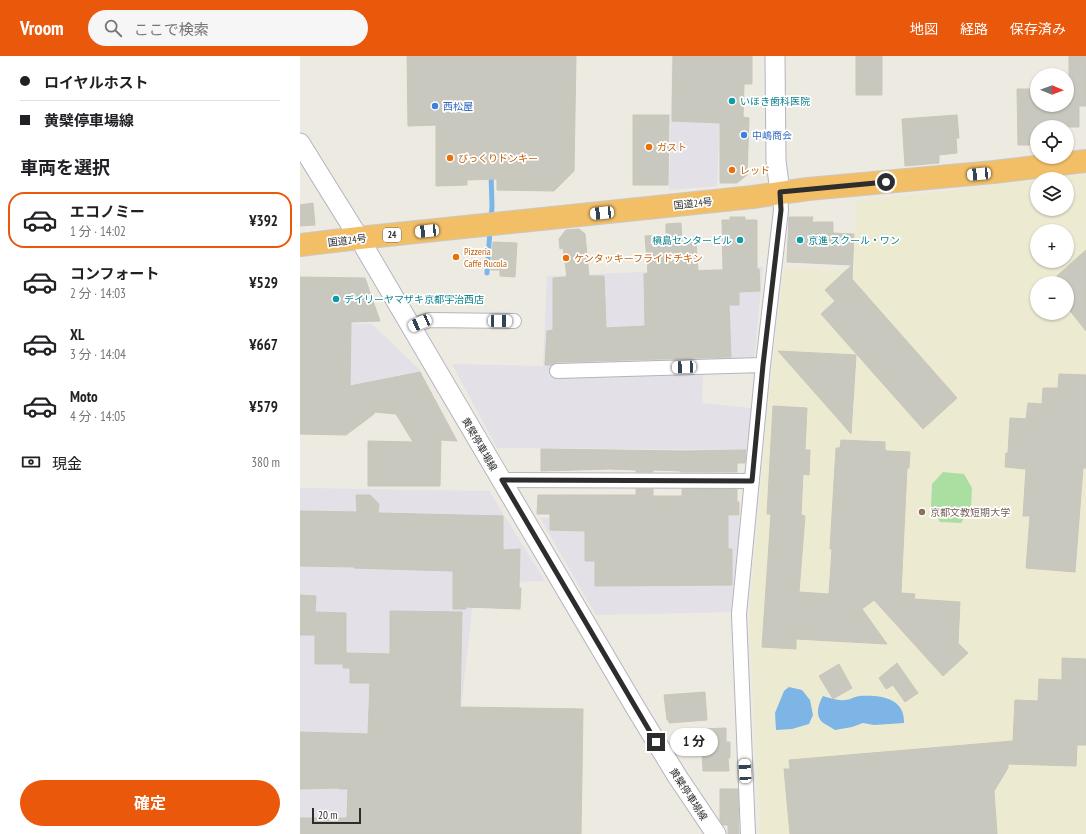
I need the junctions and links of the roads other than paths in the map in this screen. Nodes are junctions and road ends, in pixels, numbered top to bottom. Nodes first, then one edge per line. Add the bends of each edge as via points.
1 (775, 56) edge
2 (300, 143) edge
3 (1086, 161) edge
4 (780, 192) junction
5 (359, 238) junction
6 (300, 245) edge
7 (514, 321) dead end
8 (411, 326) junction
9 (763, 365) junction
10 (557, 371) dead end
11 (502, 480) junction
12 (752, 481) junction
13 (716, 834) edge
14 (748, 834) edge

1 - 4 main road via 776,161
2 - 5 main road, 黄檗停車場線
3 - 4 highway, 国道24号 / 24
4 - 5 highway, 国道24号 / 24 via 753,197
4 - 9 street via 781,210
5 - 6 highway, 国道24号 / 24
5 - 8 main road, 黄檗停車場線
7 - 8 street via 430,320
8 - 11 main road, 黄檗停車場線
9 - 10 street
9 - 12 street
11 - 12 street
11 - 13 main road, 黄檗停車場線 via 635,708
12 - 14 street via 739,614

